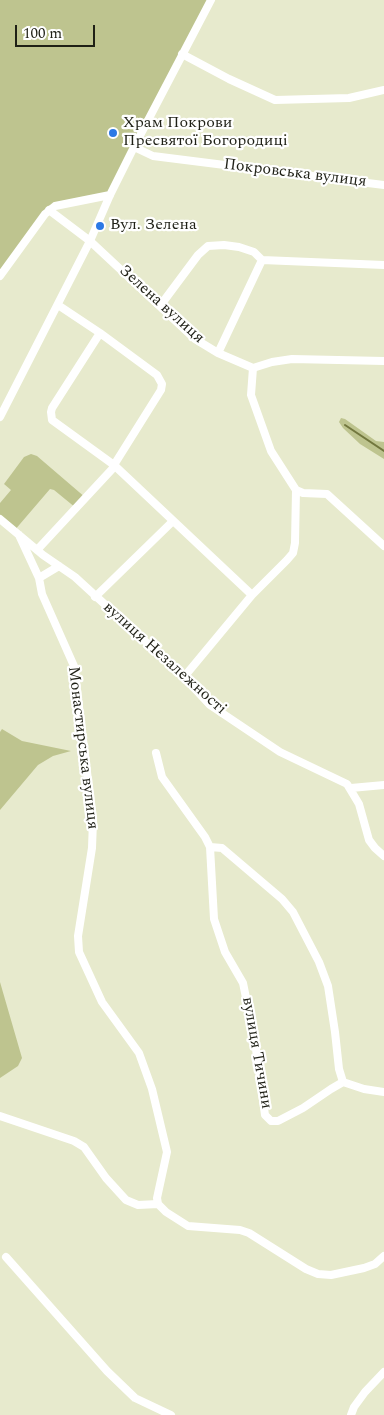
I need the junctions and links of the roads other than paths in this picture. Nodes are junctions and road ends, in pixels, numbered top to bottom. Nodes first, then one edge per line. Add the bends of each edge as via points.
1 (211, 0) edge
2 (182, 54) junction
3 (384, 90) edge
4 (134, 147) junction
5 (384, 185) edge
6 (110, 195) junction
7 (49, 210) junction
8 (90, 241) junction
9 (262, 260) junction
10 (384, 265) edge
11 (0, 276) edge
12 (58, 305) junction
13 (160, 306) junction
14 (100, 333) junction
15 (218, 353) junction
16 (384, 361) edge
17 (253, 368) junction
18 (0, 417) edge
19 (114, 465) junction
20 (296, 490) junction
21 (0, 519) edge
22 (172, 521) junction
23 (19, 535) junction
24 (384, 546) edge
25 (37, 550) junction
26 (59, 566) junction
27 (39, 578) junction
28 (252, 595) junction
29 (95, 597) junction
30 (184, 677) junction
31 (156, 753) dead end
32 (384, 785) edge
33 (351, 788) junction
34 (210, 848) junction
35 (384, 856) edge
36 (343, 1082) junction
37 (384, 1092) edge
38 (0, 1116) edge
39 (158, 1204) junction
40 (6, 1257) dead end
41 (384, 1260) edge
42 (384, 1372) edge
43 (171, 1415) edge
44 (351, 1415) edge

1 - 2 street
2 - 3 street via 275,100 349,98
2 - 4 street
4 - 5 street, Покровська вулиця via 153,156
4 - 6 street
6 - 7 street via 61,203
6 - 8 street
7 - 8 street, Зелена вулиця
7 - 11 street
8 - 12 street
8 - 13 street, Зелена вулиця
9 - 10 street
9 - 13 street via 254,252 239,247 224,244 208,246
9 - 15 street
12 - 14 street
12 - 18 street
13 - 15 street, Зелена вулиця via 195,339
14 - 19 street via 157,375 162,384
14 - 19 street via 50,416
15 - 17 street, Зелена вулиця
16 - 17 street via 292,359
17 - 20 street via 252,395 271,452
19 - 22 street
19 - 25 street
20 - 24 street via 327,494
20 - 28 street via 292,553
21 - 23 street
22 - 28 street
22 - 29 street
23 - 25 street
23 - 27 street, Монастирська вулиця
25 - 26 street
26 - 27 street
26 - 29 street
27 - 39 street, Монастирська вулиця via 42,594 74,666 93,813 92,848 79,929 79,952 102,1002 139,1053 152,1089 167,1152
28 - 30 street
29 - 30 street
30 - 33 street via 210,705 275,749 338,778
31 - 34 street via 162,777
32 - 33 street
33 - 35 street via 369,840
34 - 36 street via 222,848 282,899 296,917 328,986
34 - 36 street, вулиця Тичини via 214,919 225,952 244,983 256,1042 265,1115 278,1121
36 - 37 street
38 - 39 street via 79,1144 126,1200 138,1205
39 - 41 street via 188,1226 250,1233 318,1274 331,1275 364,1268
40 - 43 street via 135,1398
42 - 44 street via 364,1392

